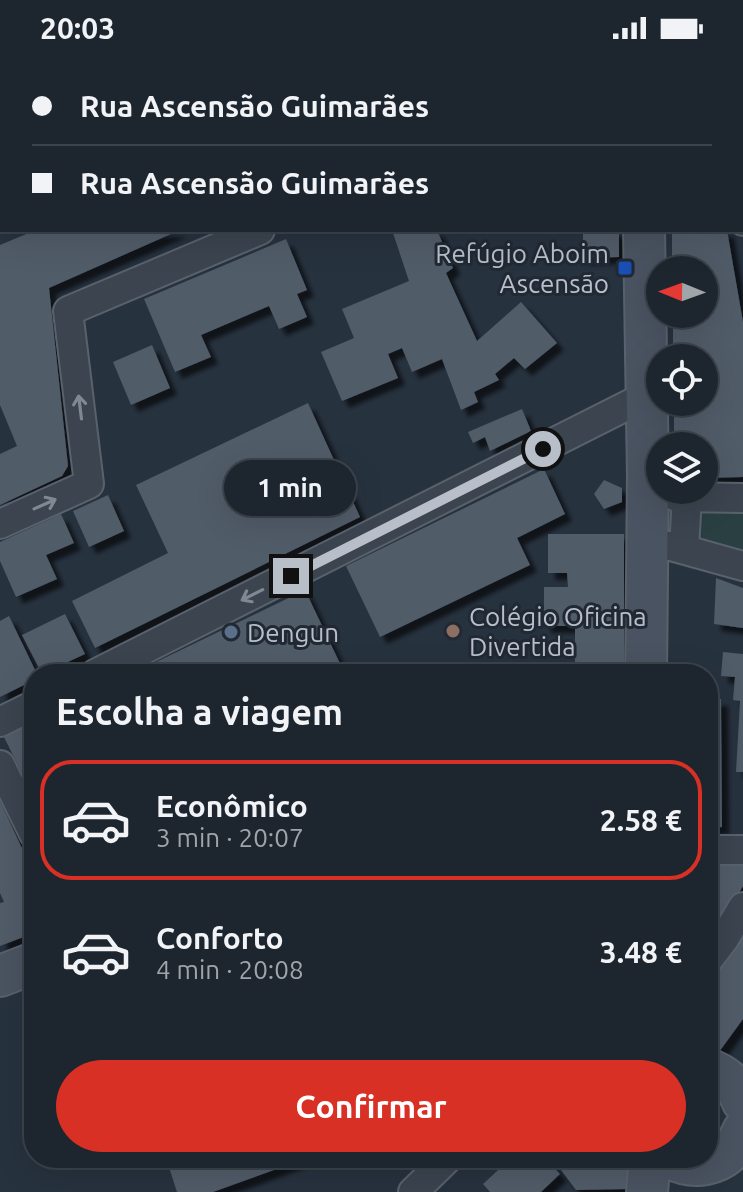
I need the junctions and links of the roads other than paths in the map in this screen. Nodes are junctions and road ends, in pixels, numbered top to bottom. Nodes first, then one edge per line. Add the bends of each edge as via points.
1 (253, 232) edge
2 (644, 232) edge
3 (646, 396) joint
4 (718, 495) edge
5 (743, 498) edge
6 (665, 504) edge
7 (0, 524) edge
8 (666, 547) junction
9 (743, 566) edge
10 (115, 664) edge
11 (648, 664) edge
12 (24, 710) edge
13 (0, 722) edge
14 (0, 765) edge
15 (24, 814) edge
16 (718, 850) edge
17 (743, 850) edge
18 (743, 907) edge
19 (718, 947) edge
20 (24, 967) edge
21 (0, 976) edge
22 (733, 1147) edge
23 (718, 1161) edge
24 (411, 1168) edge
25 (438, 1168) edge
26 (649, 1168) edge
27 (711, 1168) edge
28 (403, 1192) edge
29 (413, 1192) edge
30 (647, 1192) edge
31 (686, 1192) edge

7 -> 1 street via 89,484 68,311
2 - 3 main road
3 -> 10 street
4 - 5 street
6 - 8 main road
8 - 9 street
8 - 11 main road
12 - 13 street
14 - 15 street
16 - 17 street
18 - 19 street
20 - 21 main road
22 - 23 main road
24 - 28 street
25 - 29 street
26 - 30 main road
27 - 31 main road

